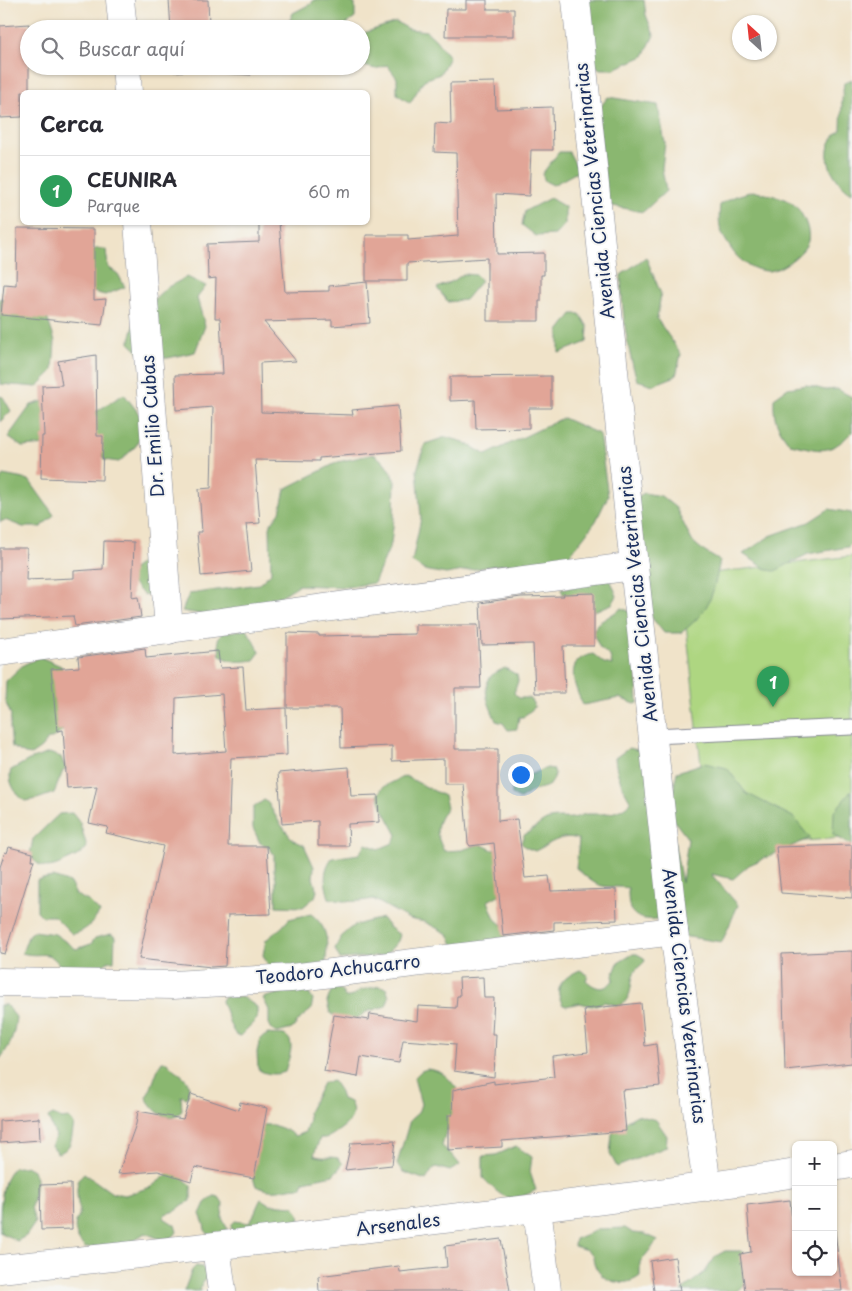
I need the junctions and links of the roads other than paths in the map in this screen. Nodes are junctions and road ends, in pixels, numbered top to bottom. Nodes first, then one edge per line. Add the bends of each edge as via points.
1 (120, 0) edge
2 (576, 0) edge
3 (122, 20) edge
4 (127, 75) edge
5 (128, 90) edge
6 (138, 225) edge
7 (634, 566) junction
8 (169, 630) junction
9 (0, 652) edge
10 (852, 727) edge
11 (653, 736) junction
12 (674, 931) junction
13 (0, 982) edge
14 (852, 1164) edge
15 (837, 1166) edge
16 (792, 1174) edge
17 (707, 1187) junction
18 (537, 1208) junction
19 (216, 1247) junction
20 (0, 1269) edge
21 (222, 1291) edge
22 (547, 1291) edge

1 - 3 street
2 - 7 street, Avenida Ciencias Veterinarias
4 - 5 street
6 - 8 street, Dr. Emilio Cubas
7 - 8 street
7 - 11 street, Avenida Ciencias Veterinarias
8 - 9 street
10 - 11 lane
11 - 12 street, Avenida Ciencias Veterinarias
12 - 13 street, Teodoro Achucarro via 291,978 173,985
12 - 17 street, Avenida Ciencias Veterinarias
14 - 15 street
16 - 17 street, Arsenales
17 - 18 street, Arsenales
18 - 19 street, Arsenales
18 - 22 street
19 - 20 street, Arsenales
19 - 21 street

